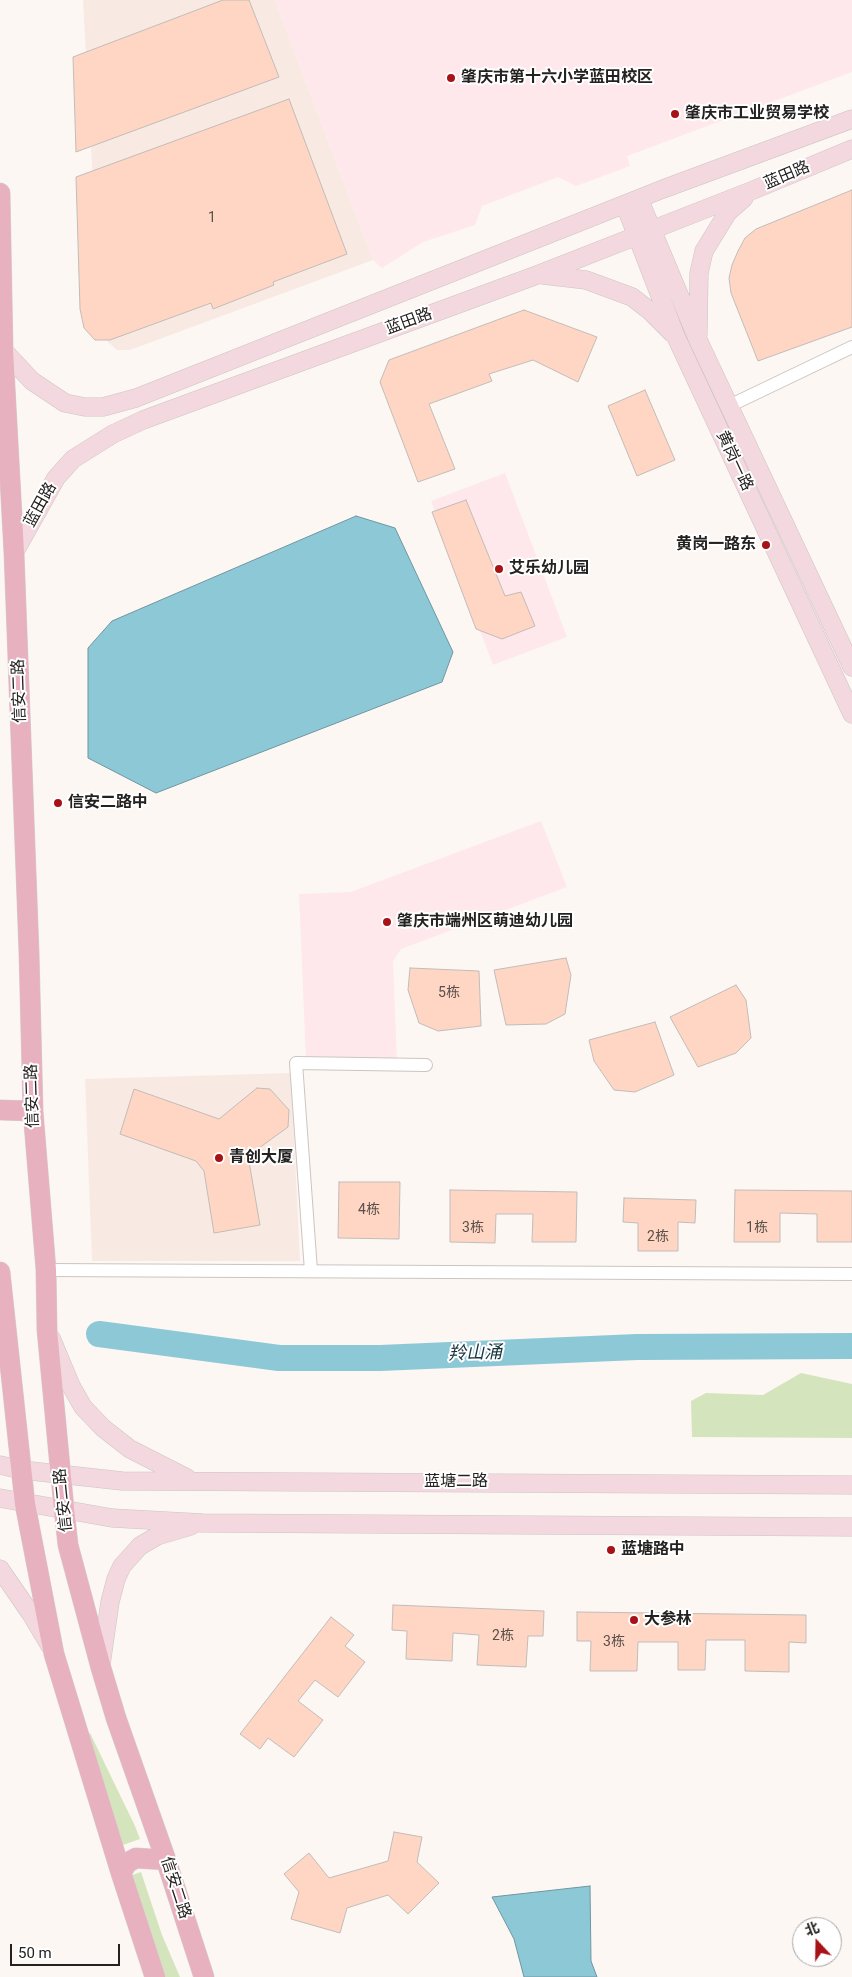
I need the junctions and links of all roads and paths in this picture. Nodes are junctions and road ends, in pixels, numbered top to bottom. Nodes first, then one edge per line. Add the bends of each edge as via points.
1 (852, 119) edge
2 (852, 149) edge
3 (752, 191) junction
4 (0, 193) edge
5 (632, 202) junction
6 (644, 233) junction
7 (537, 274) junction
8 (676, 337) junction
9 (698, 340) junction
10 (852, 347) edge
11 (3, 350) junction
12 (839, 352) junction
13 (852, 357) edge
14 (729, 406) junction
15 (14, 553) junction
16 (852, 667) edge
17 (852, 714) edge
18 (426, 1066) dead end
19 (0, 1110) edge
20 (33, 1112) junction
21 (46, 1270) junction
22 (311, 1271) junction
23 (0, 1272) edge
24 (852, 1274) edge
25 (47, 1330) junction
26 (3, 1335) edge
27 (0, 1465) edge
28 (22, 1470) junction
29 (61, 1474) junction
30 (192, 1481) junction
31 (852, 1485) edge
32 (0, 1498) edge
33 (25, 1504) junction
34 (64, 1509) junction
35 (203, 1523) junction
36 (852, 1528) edge
37 (0, 1569) edge
38 (54, 1654) junction
39 (101, 1668) junction
40 (166, 1860) junction
41 (121, 1873) junction
42 (155, 1977) edge
43 (204, 1977) edge

1 - 5 main road, 蓝田路
2 - 3 main road, 蓝田路
3 - 6 main road, 蓝田路
3 - 9 main road via 728,212 704,251 699,273
4 - 11 main road, 信安二路
5 - 6 main road, 黄岗一路
5 - 11 main road, 蓝田路 via 136,398 103,407 65,403 32,381
6 - 7 main road, 蓝田路
6 - 8 main road, 黄岗一路
6 - 9 main road, 黄岗一路
7 - 8 main road via 586,280 632,297
7 - 15 main road, 蓝田路 via 143,420 113,434 73,459 56,478
8 - 17 main road, 黄岗一路
9 - 14 main road, 黄岗一路
10 - 12 street
11 - 15 main road, 信安二路
12 - 13 street
12 - 14 street
14 - 16 main road, 黄岗一路
15 - 20 main road, 信安二路
18 - 22 street via 296,1063
19 - 20 main road
20 - 21 main road, 信安二路
21 - 22 street
21 - 25 main road, 信安二路
22 - 24 street
23 - 26 main road
25 - 29 main road, 信安二路
25 - 30 main road via 71,1386 83,1407 102,1428 130,1449
26 - 28 main road
27 - 28 main road, 蓝塘二路
28 - 29 main road, 蓝塘二路
28 - 33 main road
29 - 30 main road, 蓝塘二路 via 122,1481
29 - 34 main road, 信安二路
30 - 31 main road, 蓝塘二路
32 - 33 main road
33 - 34 main road
33 - 38 main road
34 - 35 main road via 112,1518
34 - 39 main road, 信安二路 via 68,1545
35 - 36 main road
35 - 39 main road via 157,1536 140,1546 122,1566 110,1602
37 - 38 main road
38 - 41 main road
39 - 40 main road, 信安二路
40 - 41 main road via 136,1858 127,1863
40 - 43 main road, 信安二路
41 - 42 main road

